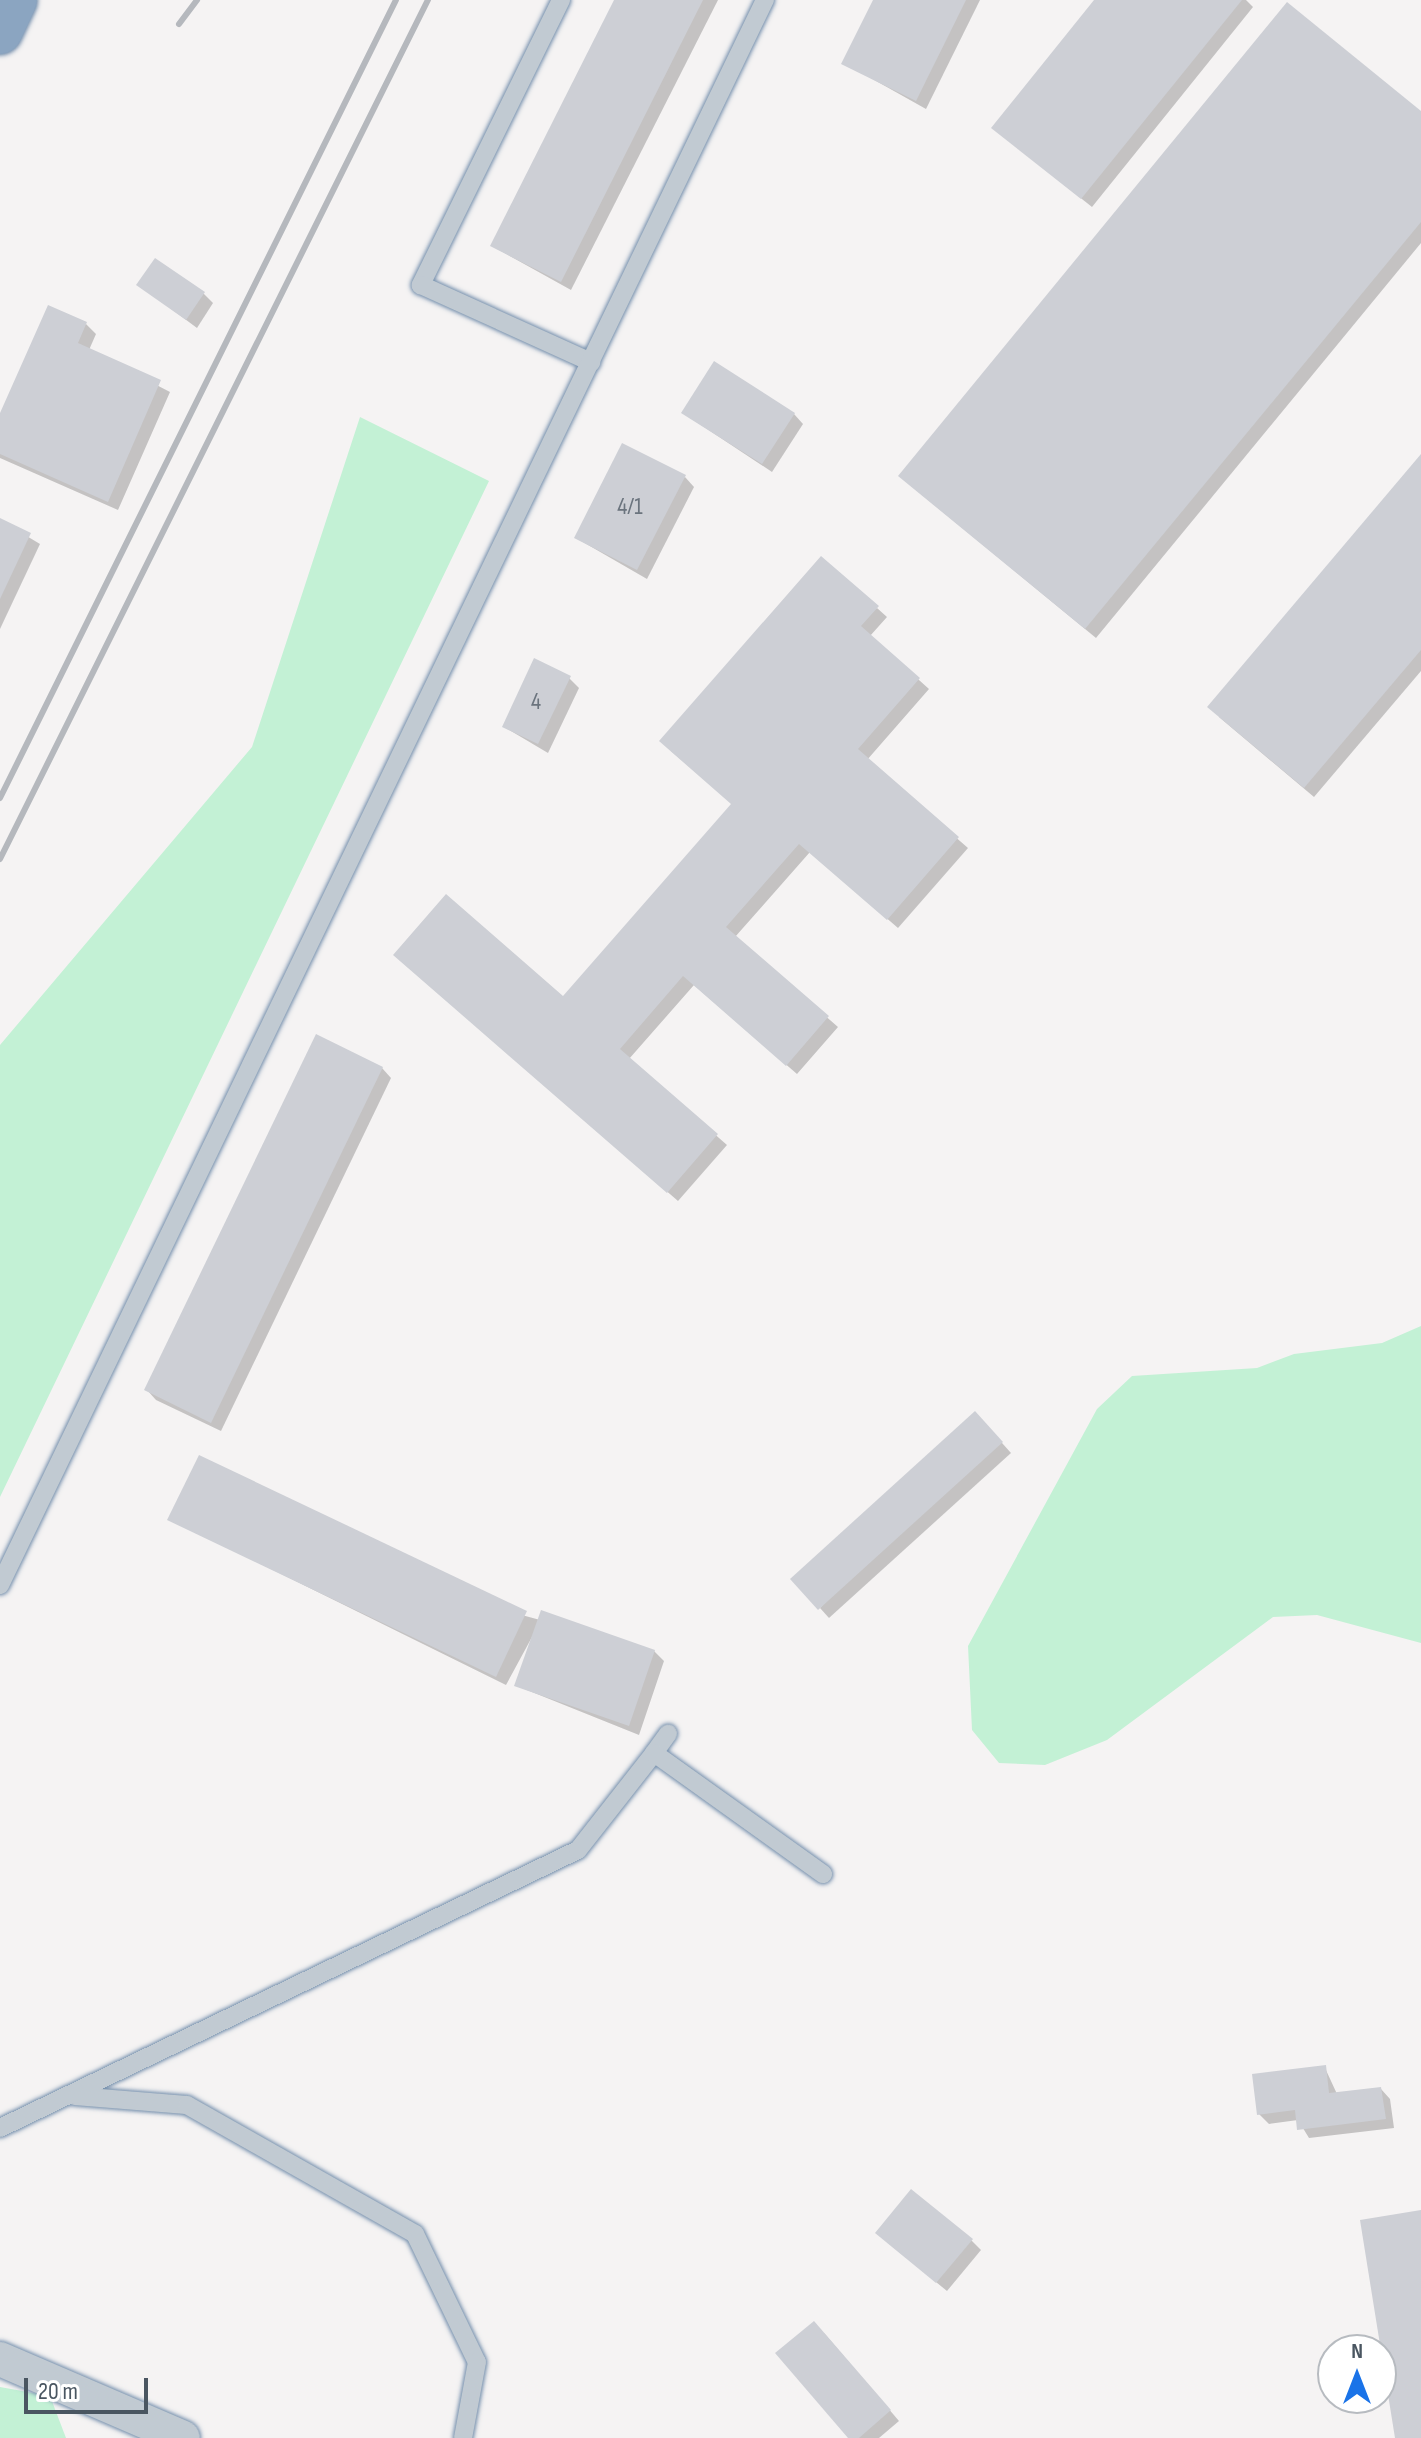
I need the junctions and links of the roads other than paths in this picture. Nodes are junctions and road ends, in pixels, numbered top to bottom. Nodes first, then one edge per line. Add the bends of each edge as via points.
1 (15, 0) edge
2 (561, 0) edge
3 (765, 0) edge
4 (0, 32) edge
5 (591, 362) junction
6 (0, 1585) edge
7 (668, 1734) dead end
8 (654, 1753) junction
9 (823, 1874) dead end
10 (72, 2096) junction
11 (0, 2128) edge
12 (0, 2359) edge
13 (183, 2438) edge
14 (463, 2438) edge

1 - 4 highway
2 - 5 lane via 421,285
3 - 5 lane
5 - 6 lane
7 - 8 lane
8 - 9 lane
8 - 10 lane via 578,1850
10 - 11 lane
10 - 14 lane via 187,2105 415,2234 477,2362
12 - 13 street

